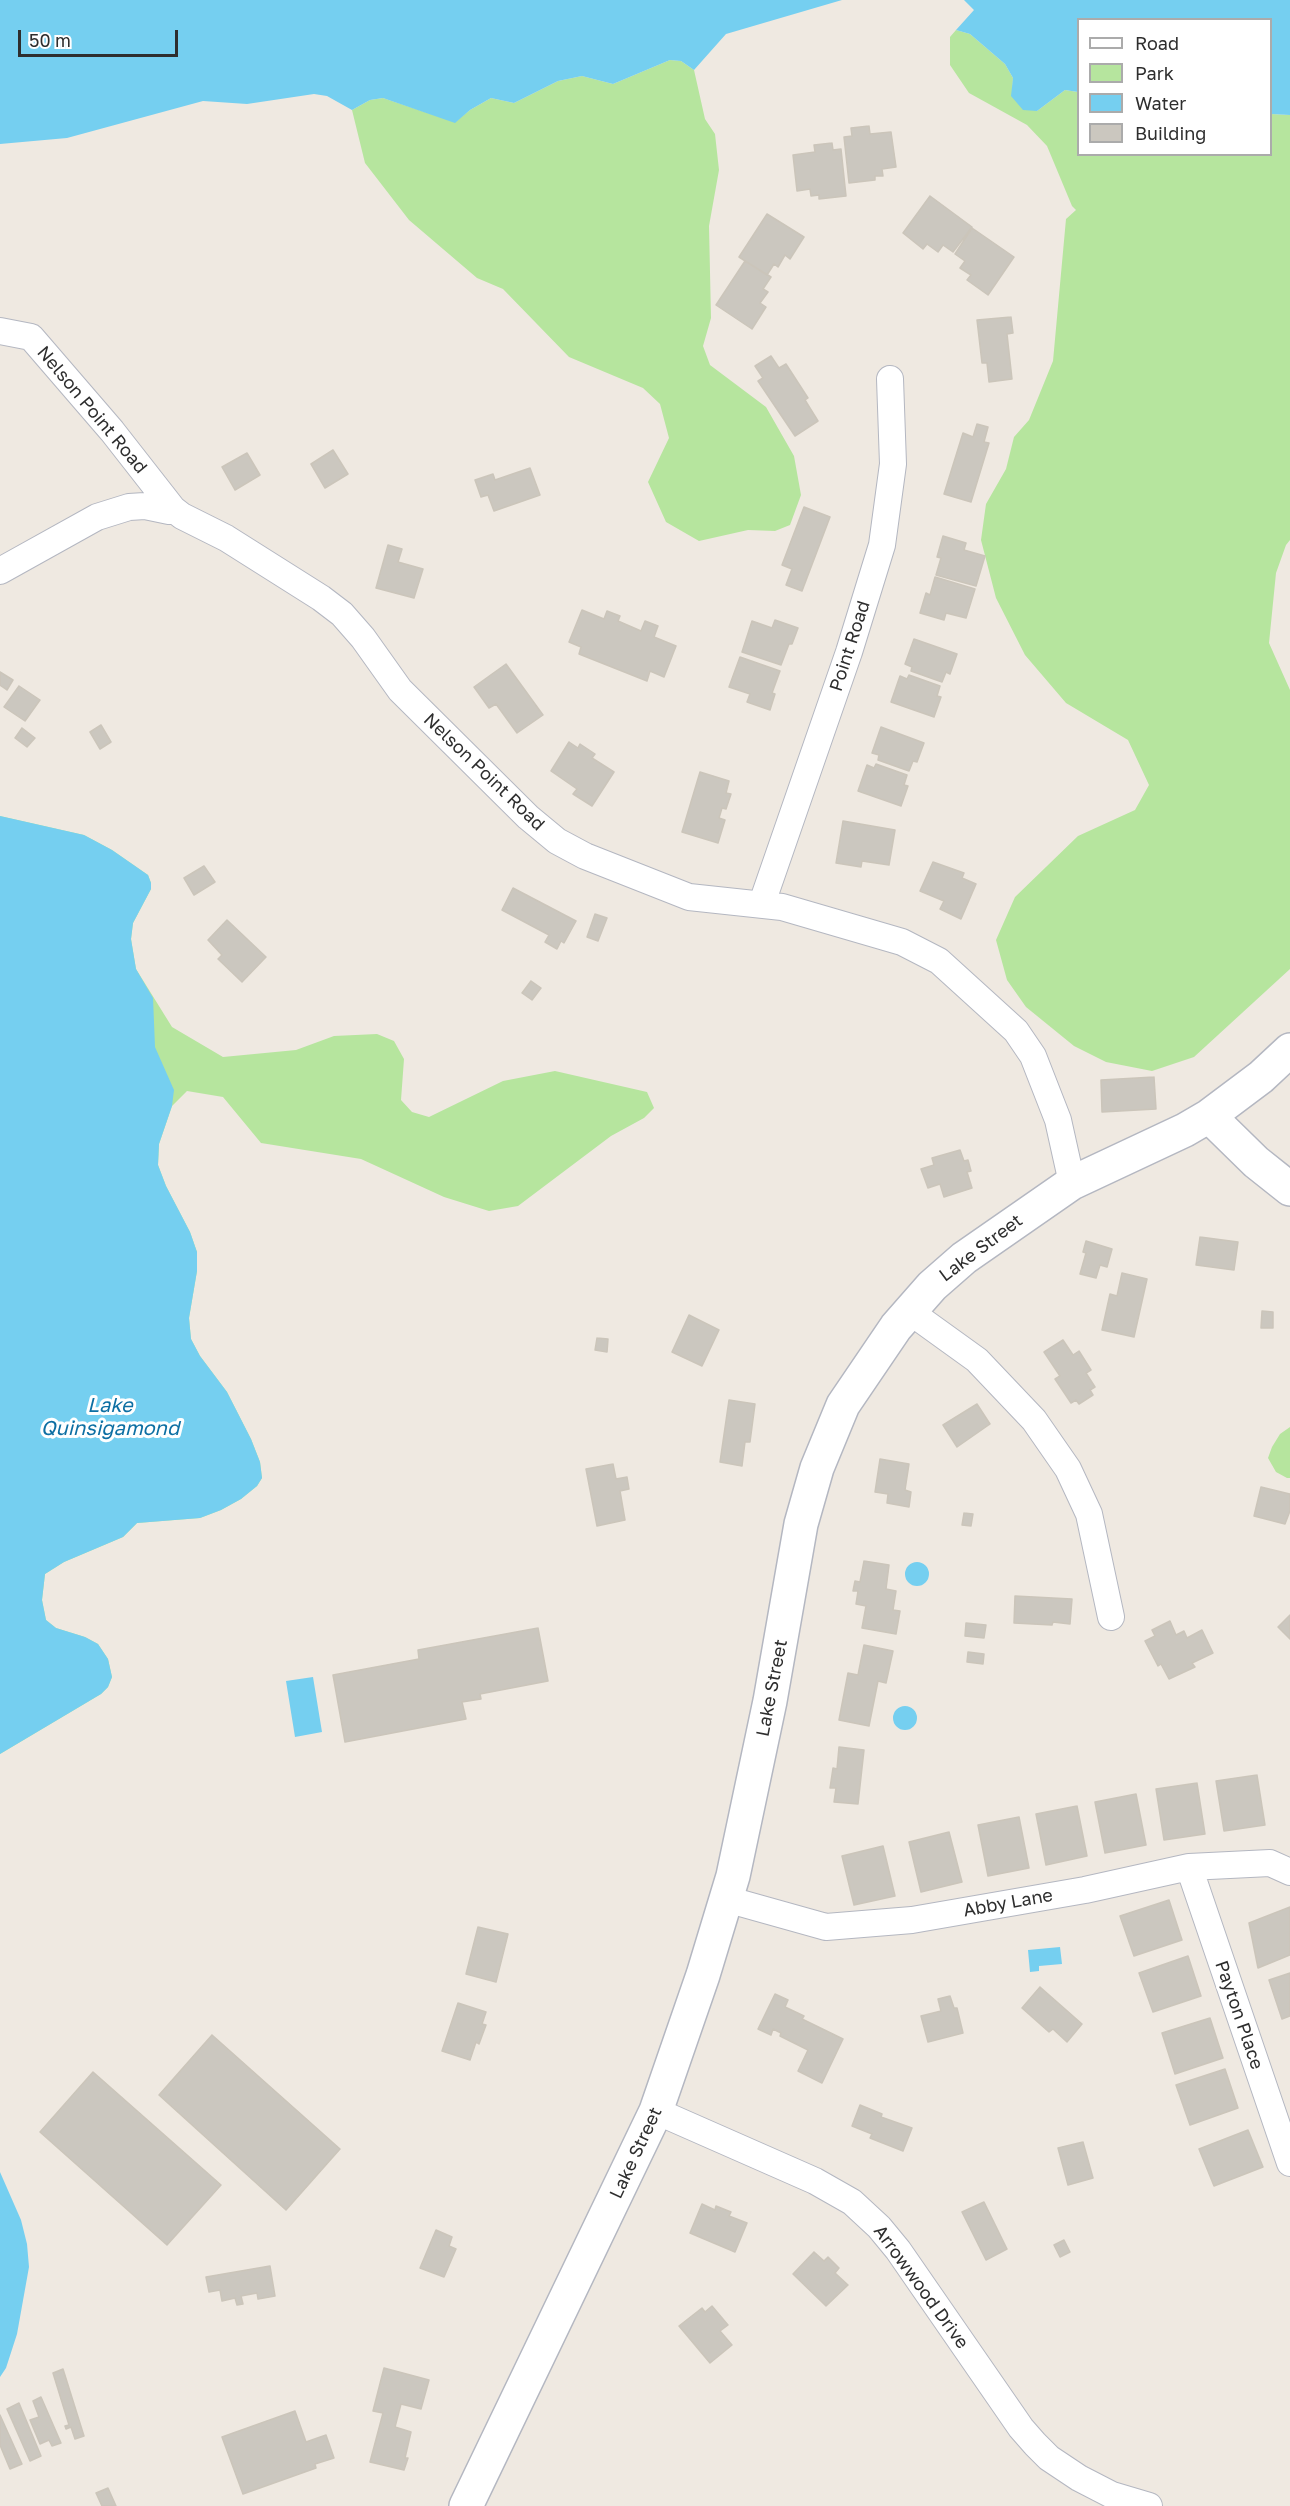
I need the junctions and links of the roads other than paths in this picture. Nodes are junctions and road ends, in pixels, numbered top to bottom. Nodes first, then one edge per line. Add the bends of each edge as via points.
1 (0, 331) edge
2 (890, 379) dead end
3 (173, 509) junction
4 (0, 571) edge
5 (762, 903) junction
6 (1290, 1050) edge
7 (1209, 1116) junction
8 (1072, 1183) junction
9 (1290, 1189) edge
10 (909, 1311) junction
11 (1111, 1617) dead end
12 (1189, 1867) junction
13 (1290, 1872) edge
14 (726, 1899) junction
15 (657, 2111) junction
16 (1290, 2163) edge
17 (466, 2506) edge
18 (1149, 2506) edge

1 - 3 street, Nelson Point Road via 31,337
2 - 5 street, Point Road via 893,464 882,545
3 - 4 street, Nelson Point Road via 129,507 97,517
3 - 5 street, Nelson Point Road via 226,538 342,614 400,690 528,817 557,840 585,856 688,897
5 - 8 street, Nelson Point Road via 902,942 939,961 978,994 1016,1031 1033,1056 1058,1120
6 - 7 main road, Lake Street
7 - 8 main road, Lake Street
7 - 9 main road
8 - 10 main road, Lake Street via 964,1258
10 - 11 street via 976,1360 1034,1420 1068,1469 1089,1514
10 - 14 main road, Lake Street via 843,1406 811,1487 796,1545 744,1831
12 - 13 street, Abby Lane via 1270,1863
12 - 14 street, Abby Lane via 930,1917 826,1927
12 - 16 street, Payton Place
14 - 15 main road, Lake Street
15 - 17 main road, Lake Street
15 - 18 street, Arrowwood Drive via 815,2181 857,2206 898,2250 1035,2444 1079,2478

